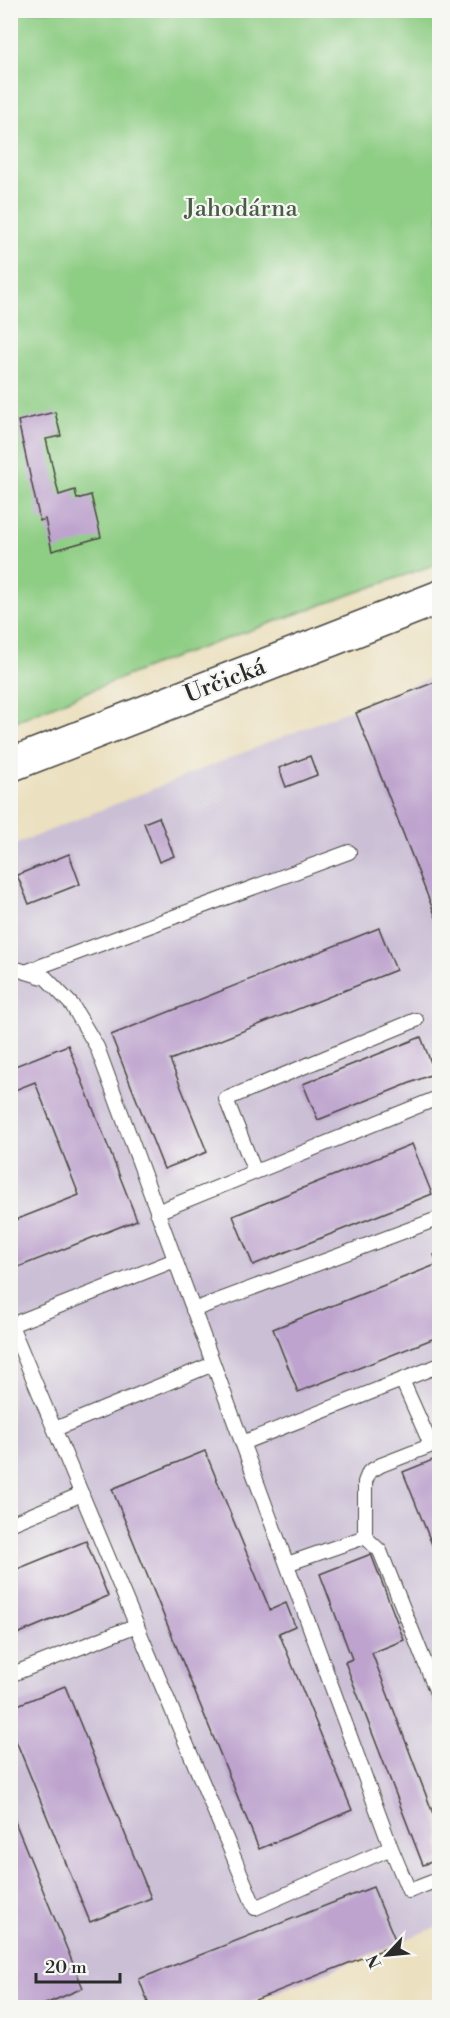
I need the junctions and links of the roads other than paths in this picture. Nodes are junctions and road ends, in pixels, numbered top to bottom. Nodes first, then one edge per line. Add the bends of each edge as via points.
1 (440, 597) edge
2 (10, 765) edge
3 (349, 852) dead end
4 (10, 968) edge
5 (25, 972) junction
6 (416, 1020) dead end
7 (440, 1097) edge
8 (255, 1172) junction
9 (157, 1212) junction
10 (440, 1218) edge
11 (175, 1260) junction
12 (193, 1310) junction
13 (11, 1324) edge
14 (213, 1364) junction
15 (440, 1365) edge
16 (402, 1380) junction
17 (55, 1429) junction
18 (242, 1443) junction
19 (435, 1443) edge
20 (82, 1494) junction
21 (10, 1524) edge
22 (365, 1537) junction
23 (287, 1564) junction
24 (136, 1624) junction
25 (10, 1675) edge
26 (440, 1700) edge
27 (391, 1848) junction
28 (440, 1879) edge

1 - 2 street, Určická
3 - 5 lane
4 - 5 lane
5 - 9 lane via 46,978 66,998 97,1047
6 - 8 lane via 226,1099
7 - 8 lane
8 - 9 lane
9 - 11 lane
10 - 12 lane
11 - 12 lane
11 - 13 lane
12 - 14 lane
13 - 17 lane
14 - 17 lane
14 - 18 lane
15 - 16 lane
16 - 18 lane
16 - 19 lane
17 - 20 lane
18 - 23 lane
19 - 22 lane via 369,1472 365,1482
20 - 21 lane
20 - 24 lane
22 - 23 lane
22 - 26 lane via 380,1551
23 - 27 lane
24 - 25 lane
24 - 27 lane via 255,1908
27 - 28 lane via 409,1892

